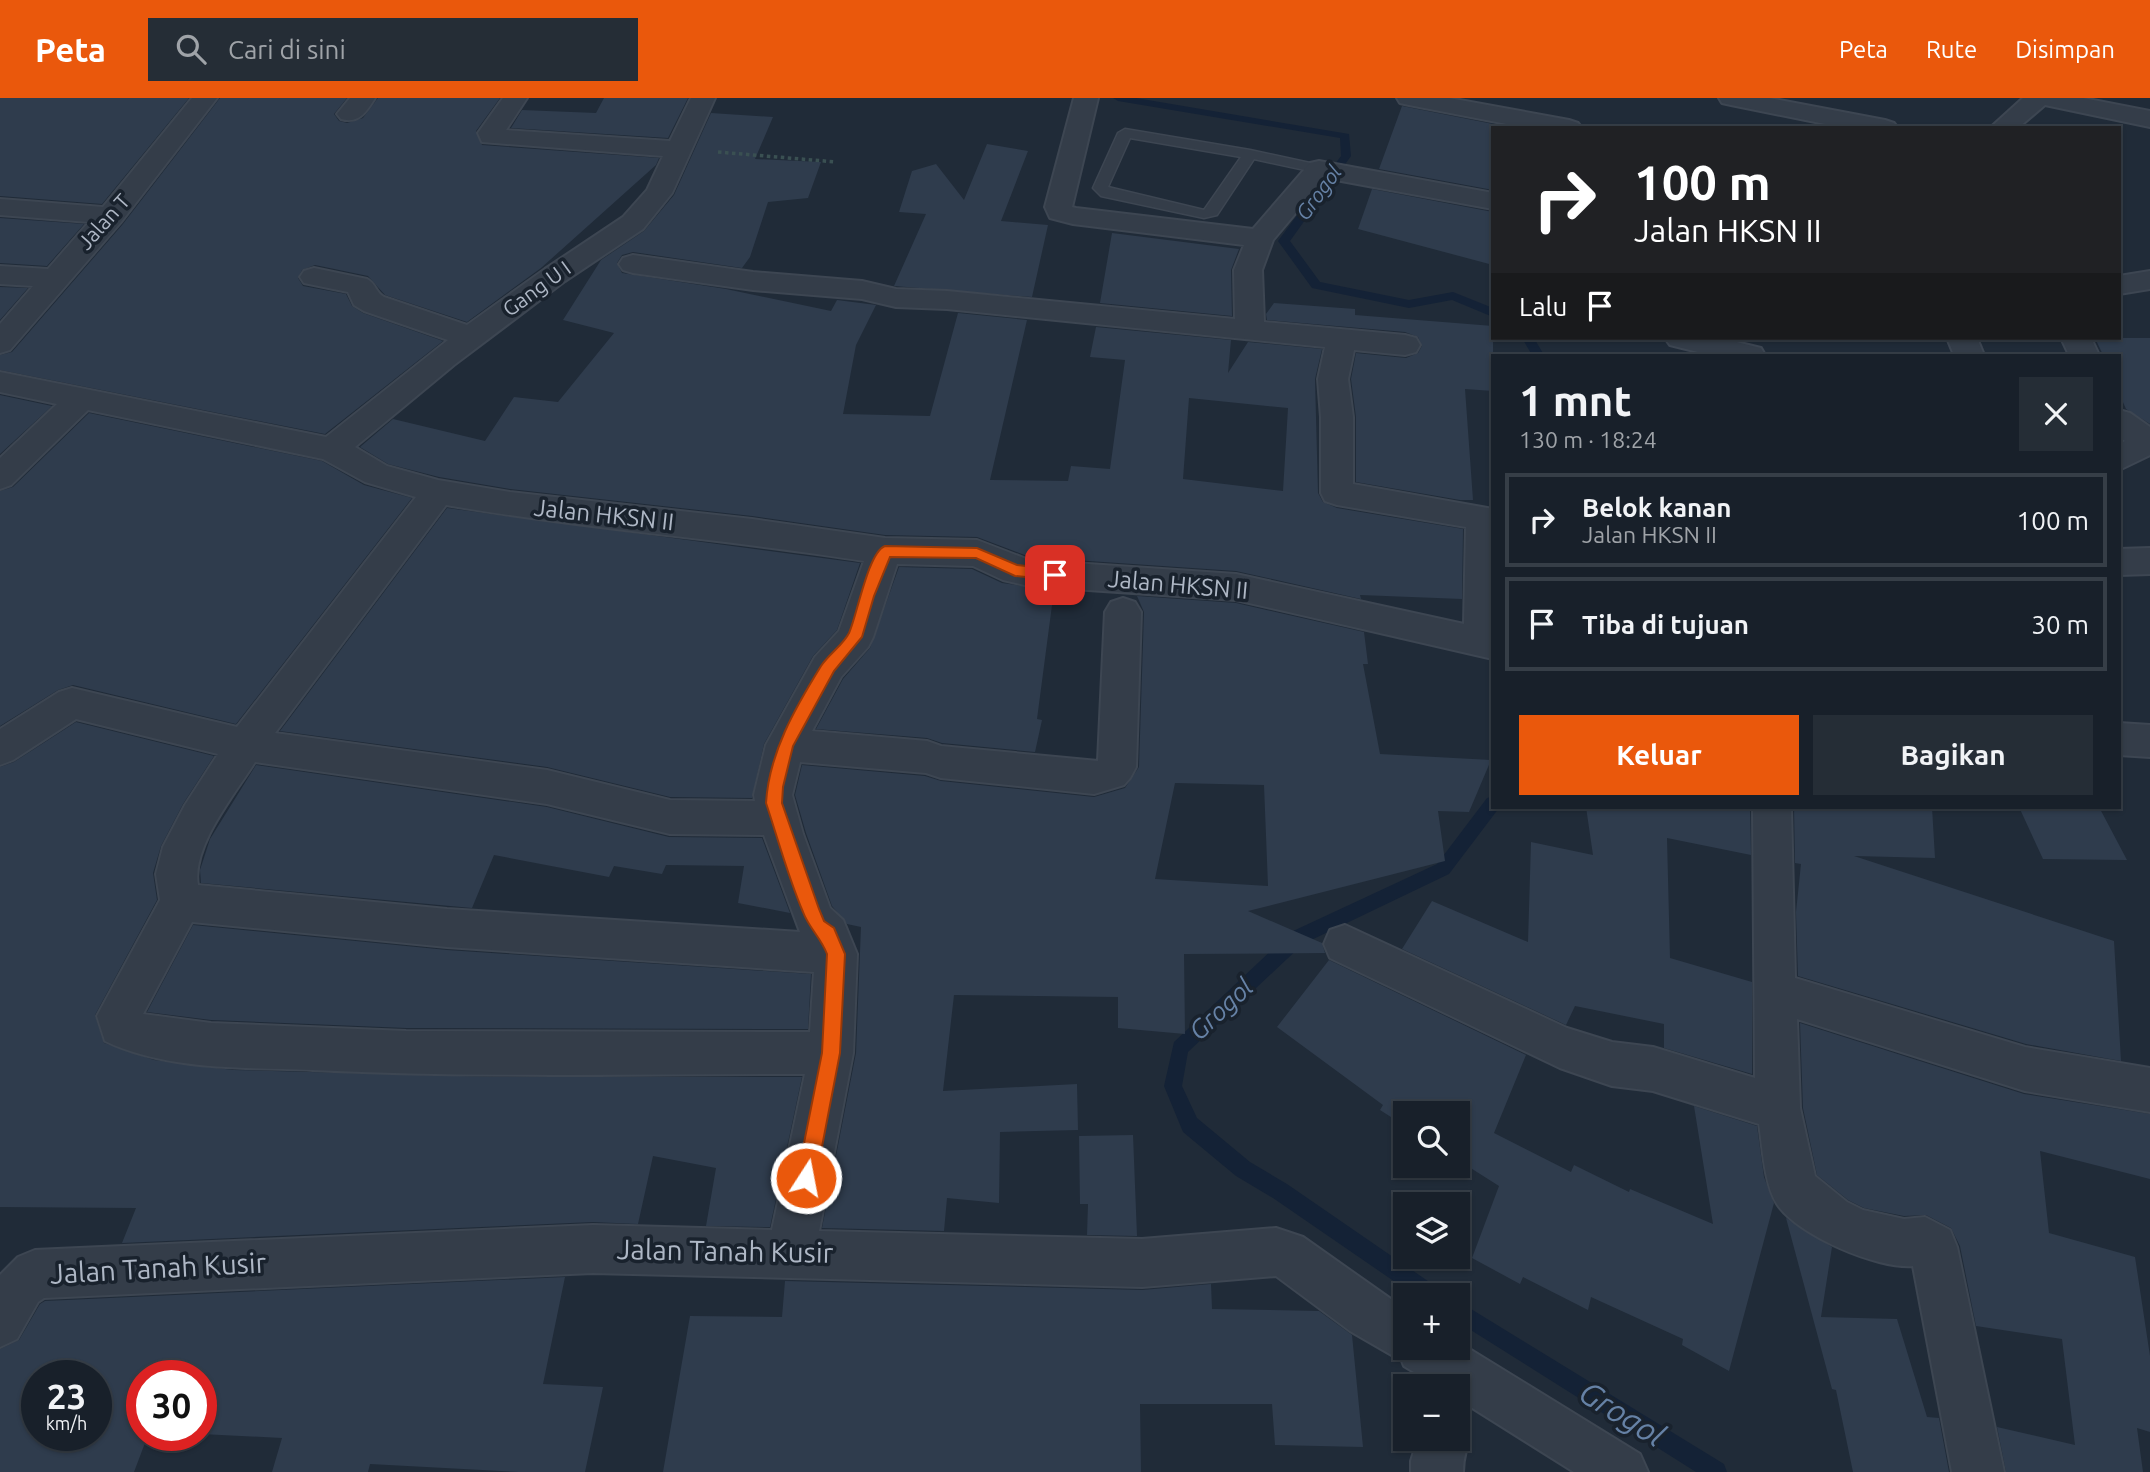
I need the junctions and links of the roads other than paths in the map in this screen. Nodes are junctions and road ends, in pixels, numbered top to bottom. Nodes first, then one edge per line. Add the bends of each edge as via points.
1 (205, 98) edge
2 (515, 98) edge
3 (703, 98) edge
4 (1086, 98) edge
5 (1409, 98) edge
6 (1731, 98) edge
7 (2038, 98) edge
8 (2046, 98) edge
9 (2150, 119) edge
10 (1850, 124) edge
11 (1558, 126) edge
12 (1868, 126) edge
13 (2005, 126) edge
14 (677, 149) junction
15 (1250, 154) junction
16 (1321, 170) junction
17 (1491, 201) edge
18 (0, 207) edge
19 (111, 216) junction
20 (1259, 237) junction
21 (633, 264) dead end
22 (0, 275) edge
23 (313, 276) dead end
24 (54, 278) junction
25 (2150, 281) edge
26 (2121, 285) edge
27 (1250, 330) junction
28 (471, 337) junction
29 (1341, 339) junction
30 (1688, 340) edge
31 (0, 343) edge
32 (1405, 345) dead end
33 (1746, 354) edge
34 (0, 382) edge
35 (81, 398) junction
36 (2121, 422) edge
37 (2149, 441) edge
38 (332, 449) junction
39 (2121, 458) edge
40 (0, 477) edge
41 (438, 492) junction
42 (885, 551) junction
43 (2150, 561) edge
44 (2121, 562) edge
45 (1123, 612) dead end
46 (1487, 643) edge
47 (2121, 739) edge
48 (2150, 741) edge
49 (245, 745) junction
50 (785, 745) junction
51 (0, 749) edge
52 (1772, 809) edge
53 (778, 818) junction
54 (181, 902) junction
55 (1345, 944) dead end
56 (836, 954) junction
57 (1774, 992) junction
58 (831, 1053) junction
59 (2150, 1090) edge
60 (1779, 1108) junction
61 (791, 1252) junction
62 (10, 1303) edge
63 (1393, 1330) edge
64 (1434, 1360) edge
65 (1449, 1374) edge
66 (1470, 1391) edge
67 (1440, 1451) edge
68 (1437, 1472) edge
69 (1622, 1472) edge
70 (1978, 1472) edge

1 - 19 street, Jalan T
2 - 14 street via 491,133 493,137
3 - 14 street, Gang U I
4 - 20 street via 1060,212
5 - 11 street
6 - 10 street
7 - 13 street
8 - 9 street
10 - 12 street
14 - 28 street, Gang U I via 659,193 633,223
15 - 15 lane via 1212,212 1204,214 1100,188 1125,133
15 - 16 lane
16 - 17 street
16 - 20 street
18 - 19 street
19 - 24 street, Jalan T
20 - 27 street via 1248,270
21 - 27 street via 862,290 896,298
22 - 24 street
23 - 28 street via 357,285 363,289 363,298 374,304
24 - 31 street, Jalan T
25 - 26 street
27 - 29 street
28 - 38 street, Gang U I
29 - 32 street
29 - 46 street via 1334,379 1337,493 1483,518
30 - 33 street
34 - 35 street, Jalan HKSN II
35 - 38 street, Jalan HKSN II
35 - 40 street
36 - 37 street
37 - 39 street
38 - 41 street, Jalan HKSN II via 376,474
41 - 42 street, Jalan HKSN II
41 - 49 street
42 - 46 street, Jalan HKSN II via 977,553 1029,573 1236,587
42 - 50 street via 855,637 828,667
43 - 44 street
45 - 50 street via 1117,767 1110,773 1094,778
47 - 48 street
49 - 51 street via 72,703
49 - 53 street via 547,787 670,817
49 - 54 street via 183,847 176,874
50 - 53 street via 773,795
52 - 57 street
53 - 56 street via 811,911
54 - 56 street via 447,928
54 - 58 street via 119,1016 120,1026 127,1030 228,1045 354,1052
55 - 60 street via 1560,1046
56 - 58 street
57 - 59 street via 2025,1069
57 - 60 street
58 - 61 street
60 - 70 street via 1794,1189 1805,1200 1857,1232 1904,1243 1924,1241 1933,1247
61 - 62 street, Jalan Tanah Kusir via 579,1249 35,1274
61 - 63 street, Jalan Tanah Kusir via 1142,1263 1276,1252 1286,1254
64 - 65 street
66 - 69 street
67 - 68 street

